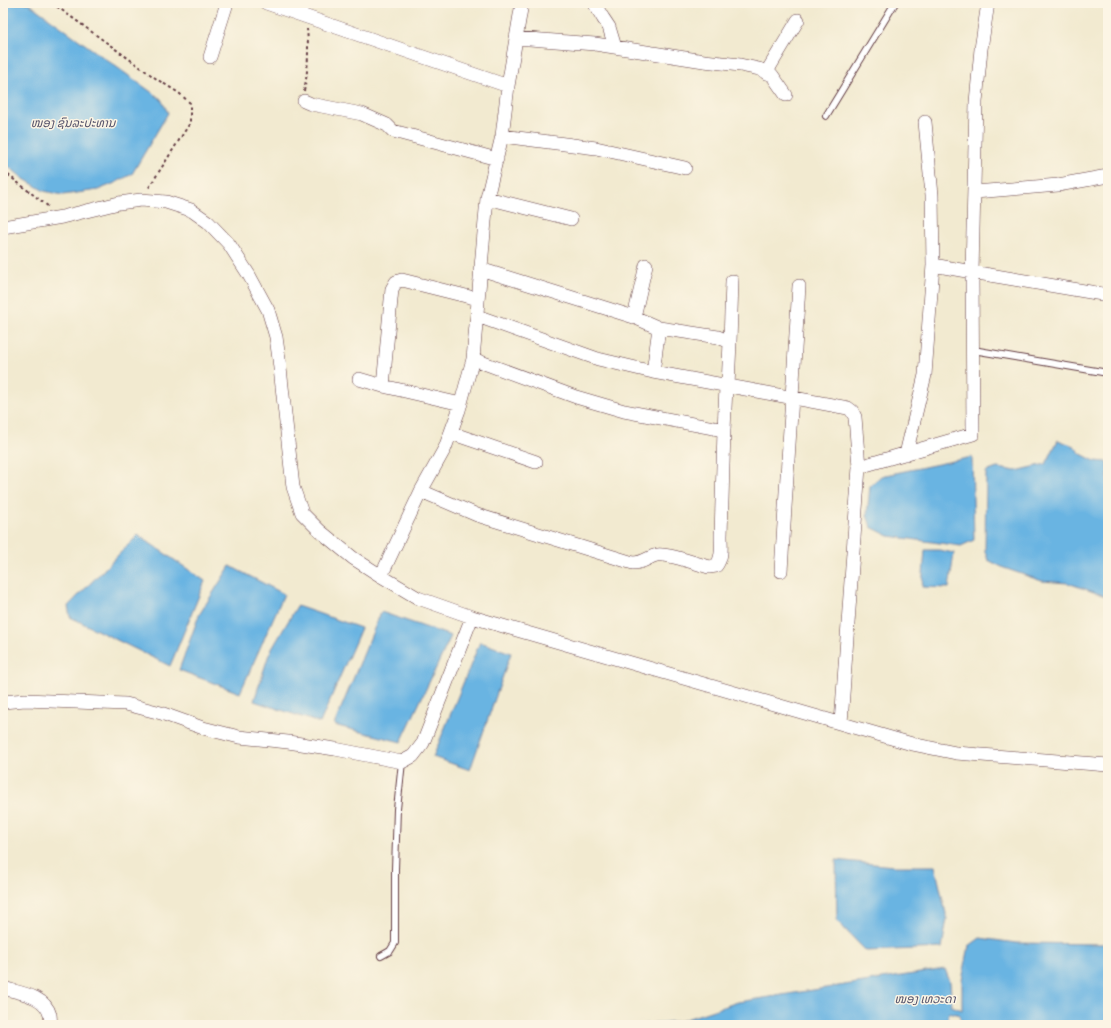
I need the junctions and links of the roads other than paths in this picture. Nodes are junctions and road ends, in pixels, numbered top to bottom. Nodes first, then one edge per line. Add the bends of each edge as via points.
1 (227, 3) edge
2 (266, 3) edge
3 (522, 3) edge
4 (594, 3) edge
5 (895, 3) edge
6 (988, 3) edge
7 (798, 20) dead end
8 (516, 38) junction
9 (615, 47) junction
10 (210, 57) dead end
11 (766, 73) junction
12 (508, 86) junction
13 (786, 95) dead end
14 (304, 101) road end
15 (826, 116) dead end
16 (925, 122) dead end
17 (502, 136) junction
18 (497, 159) junction
19 (685, 168) dead end
20 (1108, 176) edge
21 (975, 192) junction
22 (488, 198) junction
23 (571, 219) dead end
24 (3, 227) edge
25 (646, 265) dead end
26 (933, 265) junction
27 (480, 269) junction
28 (972, 272) junction
29 (732, 281) dead end
30 (799, 286) dead end
31 (1108, 295) edge
32 (478, 299) junction
33 (477, 316) junction
34 (634, 317) junction
35 (659, 328) junction
36 (730, 342) junction
37 (973, 350) junction
38 (473, 359) junction
39 (653, 372) junction
40 (1108, 373) edge
41 (359, 379) dead end
42 (383, 386) junction
43 (727, 386) junction
44 (792, 398) junction
45 (461, 404) junction
46 (724, 430) junction
47 (451, 434) junction
48 (906, 454) junction
49 (536, 462) dead end
50 (859, 467) junction
51 (421, 491) junction
52 (781, 571) dead end
53 (381, 576) junction
54 (472, 617) junction
55 (3, 702) edge
56 (841, 723) junction
57 (402, 762) junction
58 (1108, 765) edge
59 (381, 956) dead end
60 (3, 988) edge
61 (50, 1025) edge

1 - 10 street
2 - 12 street
3 - 8 street
4 - 9 street via 609,27
5 - 15 lane
6 - 21 street via 976,102
7 - 11 street
8 - 9 street
8 - 12 street
9 - 11 street via 740,65
11 - 13 street via 772,76
12 - 17 street
14 - 18 street via 362,114 387,125 394,131
16 - 26 street via 932,195
17 - 18 street
17 - 19 street via 596,148
18 - 22 street
20 - 21 street via 1058,185
21 - 28 street
22 - 23 street
22 - 27 street
24 - 53 street via 141,200 166,202 191,210 208,222 230,244 268,310 280,359 293,487 302,513 320,532
25 - 34 street
26 - 28 street
26 - 48 street via 925,375
27 - 32 street
27 - 34 street
28 - 31 street
28 - 37 street
29 - 36 street
30 - 44 street
32 - 33 street
32 - 42 street via 402,280 396,282 392,289
33 - 38 street
33 - 39 street via 598,359
34 - 35 street
35 - 36 street via 718,337
35 - 39 street
36 - 43 street
37 - 40 lane
37 - 48 street via 974,434
38 - 45 street
38 - 46 street via 576,397 624,411
39 - 43 street
41 - 42 street
42 - 45 street
43 - 44 street
43 - 46 street
44 - 50 street via 848,408 852,411 855,417
44 - 52 street
45 - 47 street
46 - 51 street via 722,553 716,566 709,567 665,555 633,563 477,515
47 - 49 street
47 - 51 street
48 - 50 street
50 - 56 street
51 - 53 street
53 - 54 street via 418,598
54 - 56 street
54 - 57 street via 423,743 413,756
55 - 57 street via 25,700 126,704 239,737 335,749
56 - 58 street via 912,744 956,753
57 - 59 lane via 395,854 394,944 390,951
60 - 61 street via 36,997 50,1015

